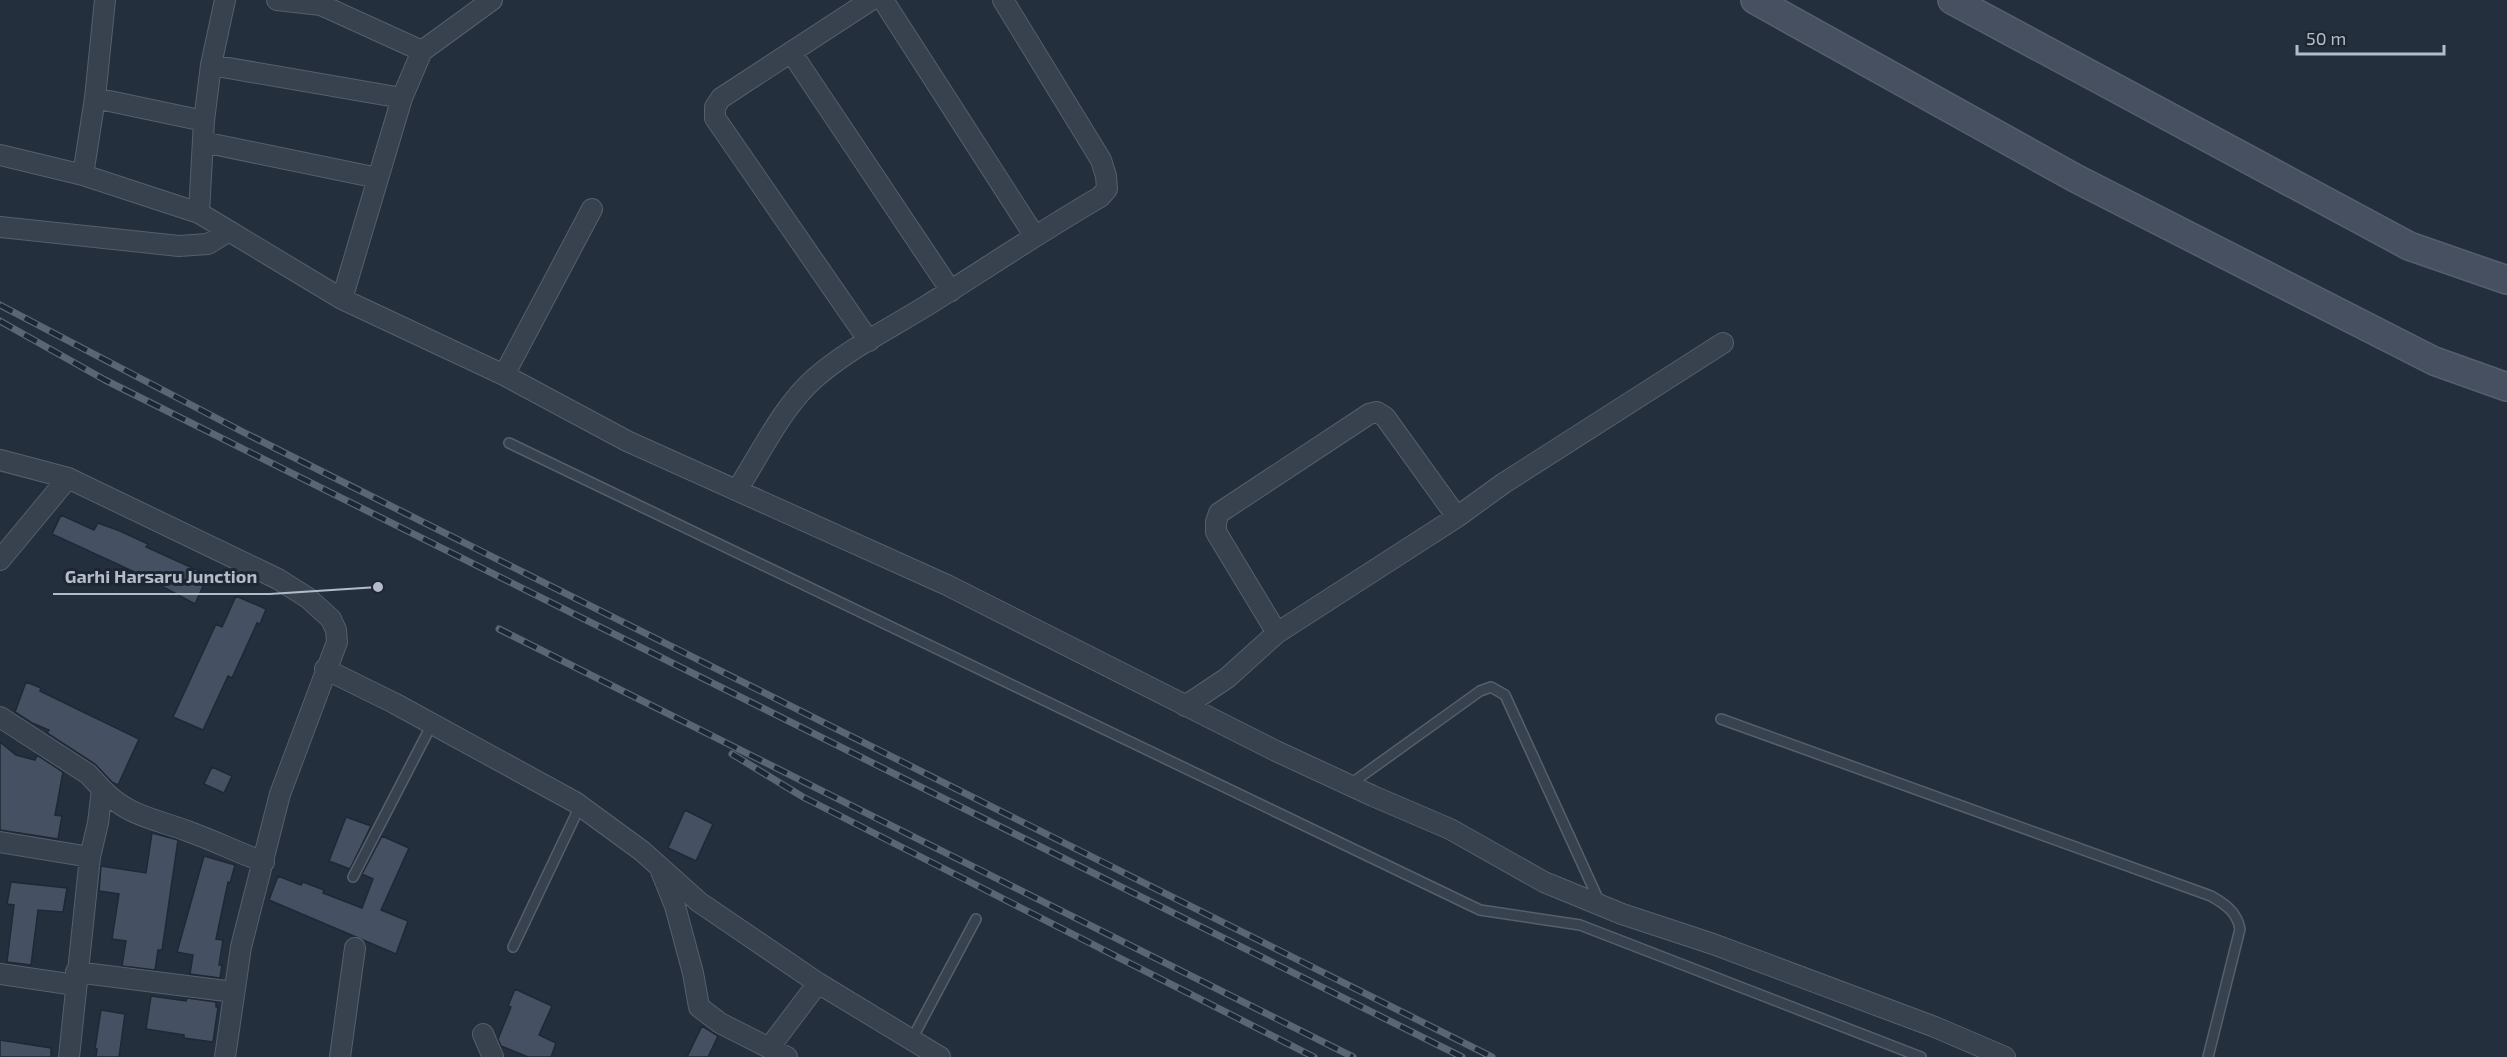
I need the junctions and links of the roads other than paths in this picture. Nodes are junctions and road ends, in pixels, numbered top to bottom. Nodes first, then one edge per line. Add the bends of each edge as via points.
1 (105, 0) edge
2 (225, 0) edge
3 (277, 0) edge
4 (492, 0) edge
5 (872, 0) edge
6 (883, 0) edge
7 (1003, 0) edge
8 (1755, 0) edge
9 (1952, 0) edge
10 (321, 3) edge
11 (422, 51) junction
12 (791, 51) junction
13 (211, 65) junction
14 (95, 98) junction
15 (402, 98) junction
16 (204, 121) junction
17 (203, 142) junction
18 (0, 155) edge
19 (83, 175) junction
20 (378, 178) junction
21 (592, 209) dead end
22 (199, 213) junction
23 (0, 227) edge
24 (229, 231) junction
25 (1034, 235) junction
26 (2507, 280) edge
27 (951, 291) junction
28 (342, 299) junction
29 (869, 341) junction
30 (1722, 344) dead end
31 (504, 375) junction
32 (2507, 387) edge
33 (509, 443) dead end
34 (0, 460) edge
35 (68, 478) junction
36 (737, 490) junction
37 (1457, 517) junction
38 (0, 560) edge
39 (1277, 633) junction
40 (325, 669) junction
41 (1185, 706) junction
42 (0, 717) edge
43 (1721, 719) dead end
44 (432, 724) junction
45 (1348, 785) junction
46 (102, 789) junction
47 (580, 806) junction
48 (0, 842) edge
49 (90, 857) junction
50 (264, 862) junction
51 (659, 866) junction
52 (353, 877) dead end
53 (1600, 905) junction
54 (976, 919) dead end
55 (513, 947) dead end
56 (355, 948) dead end
57 (0, 974) edge
58 (76, 979) junction
59 (818, 982) junction
60 (234, 992) junction
61 (483, 1034) dead end
62 (912, 1039) junction
63 (778, 1053) edge
64 (69, 1057) edge
65 (225, 1057) edge
66 (340, 1057) edge
67 (493, 1057) edge
68 (940, 1057) edge
69 (1921, 1057) edge
70 (2005, 1057) edge
71 (2208, 1057) edge

1 - 14 street
2 - 13 street
3 - 10 street
4 - 11 street
5 - 12 street
6 - 25 street
7 - 25 street via 1101,160 1106,176 1107,189 1100,197
8 - 32 street via 2075,178 2434,361
9 - 26 street via 2409,246
10 - 11 street
11 - 15 street
12 - 27 street
12 - 29 street via 721,98 715,107 715,118
13 - 15 street
13 - 16 street
14 - 16 street
14 - 19 street
15 - 20 street
16 - 17 street
17 - 20 street
17 - 22 street
18 - 19 street
19 - 22 street
20 - 28 street
21 - 31 street
22 - 24 street
23 - 24 street via 179,246 208,244
24 - 28 street
25 - 27 street
27 - 29 street
28 - 31 street
29 - 36 street via 814,379 790,406
30 - 37 street
31 - 36 street via 627,441
33 - 69 lane via 1480,910 1580,926
34 - 35 street
35 - 38 street
35 - 40 street via 278,579 308,598 331,619 336,630 337,642
36 - 41 street via 947,585
37 - 39 street
37 - 39 street via 1385,417 1377,412 1369,414 1219,513 1216,532
39 - 41 street via 1227,678
40 - 44 street
40 - 50 street via 280,794
41 - 45 street
42 - 46 street via 88,774
43 - 71 lane via 2224,903 2238,918 2240,929
44 - 47 street
44 - 52 lane
45 - 53 street via 1450,829 1544,882
45 - 53 lane via 1491,687 1505,695
46 - 49 street
46 - 50 street via 126,810
47 - 51 street
47 - 55 lane
48 - 49 street
49 - 58 street
50 - 60 street via 241,947
51 - 59 street via 699,902
51 - 63 street via 675,906 699,1007 714,1020
53 - 70 street via 1935,1027
54 - 62 lane
56 - 66 street
57 - 58 street
58 - 60 street
58 - 64 street
59 - 62 street
59 - 63 street
60 - 65 street
61 - 67 street
62 - 68 street

